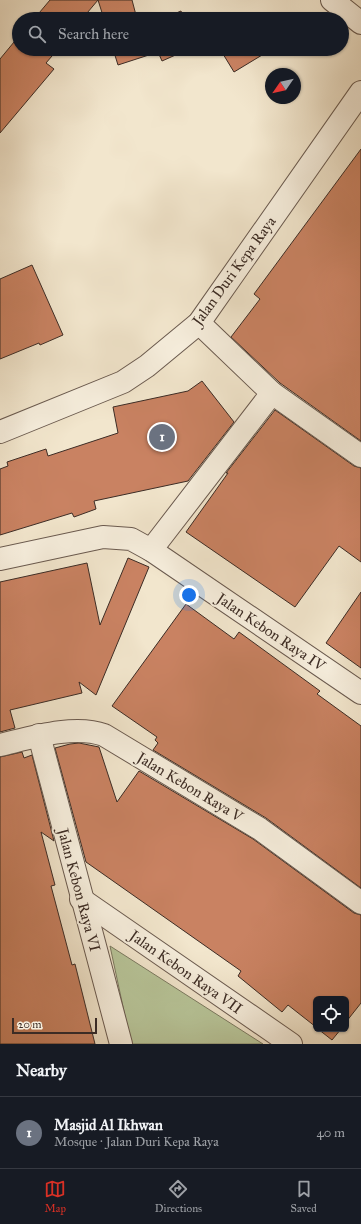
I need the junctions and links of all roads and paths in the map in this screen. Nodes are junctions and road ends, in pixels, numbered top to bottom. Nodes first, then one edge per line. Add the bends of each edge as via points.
1 (332, 0) edge
2 (347, 12) edge
3 (349, 13) edge
4 (361, 23) edge
5 (361, 92) edge
6 (204, 328) junction
7 (272, 393) junction
8 (0, 432) edge
9 (361, 456) edge
10 (151, 550) junction
11 (0, 559) edge
12 (361, 693) edge
13 (39, 736) junction
14 (0, 745) edge
15 (81, 899) junction
16 (361, 903) edge
17 (120, 1044) edge
18 (291, 1044) edge

1 - 2 street
3 - 4 street
5 - 6 street, Jalan Duri Kepa Raya
6 - 7 street
6 - 8 street, Jalan Duri Kepa Raya via 123,382
7 - 9 street
7 - 10 street
10 - 11 street, Jalan Kebon Raya IV via 131,540 103,537
10 - 12 street, Jalan Kebon Raya IV
13 - 14 street, Jalan Kebon Raya V
13 - 15 street, Jalan Kebon Raya VI
13 - 16 street, Jalan Kebon Raya V via 86,730 104,735 260,829
15 - 17 street, Jalan Kebon Raya VI
15 - 18 street, Jalan Kebon Raya VII

